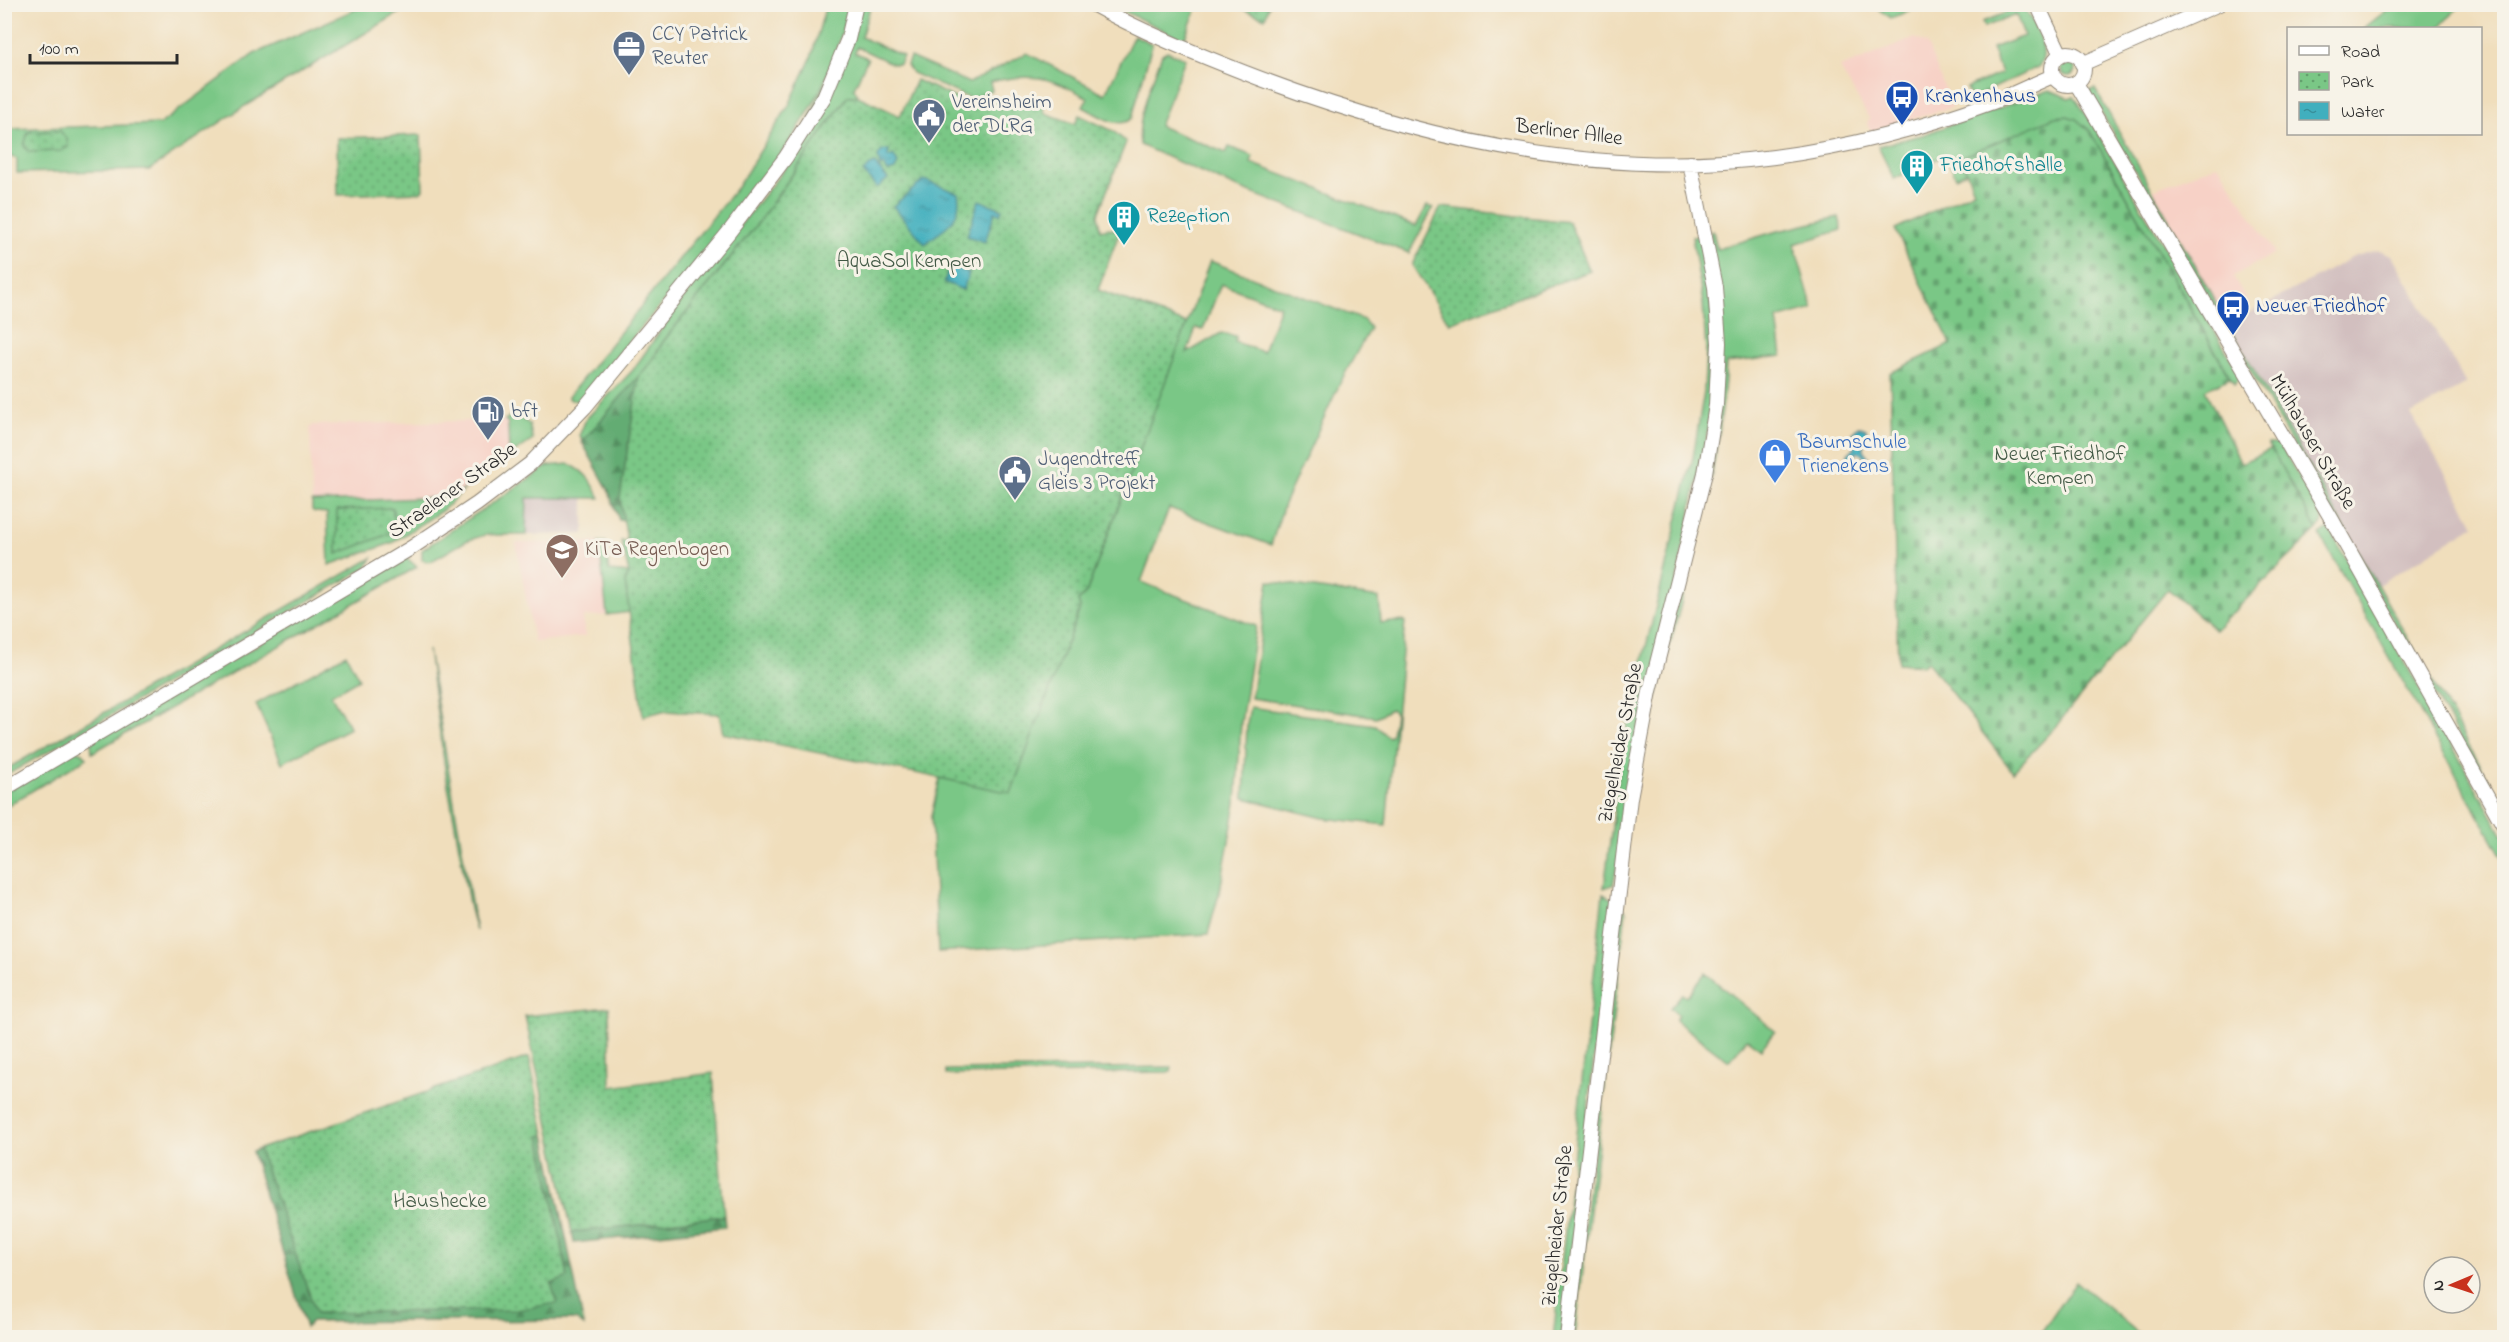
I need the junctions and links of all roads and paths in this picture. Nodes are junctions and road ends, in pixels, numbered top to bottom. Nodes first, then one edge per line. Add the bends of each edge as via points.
1 (856, 4) edge
2 (1092, 4) edge
3 (2037, 4) edge
4 (2219, 4) edge
5 (2061, 55) junction
6 (2082, 64) junction
7 (2053, 76) junction
8 (2076, 83) junction
9 (1690, 163) junction
10 (4, 789) edge
11 (2505, 826) edge
12 (1567, 1338) edge

1 - 10 street, Straelener Straße via 848,39 824,97 786,157 585,407 530,464 411,548
2 - 9 street, Berliner Allee via 1183,48 1301,95 1401,124 1564,156
3 - 5 street
4 - 6 street
5 - 6 street via 2071,54
5 - 7 street via 2054,62
6 - 8 street via 2083,74
7 - 8 street via 2063,85
7 - 9 street, Berliner Allee via 1968,111 1866,140 1775,157
8 - 11 street, Mülhauser Straße via 2250,377
9 - 12 street, Ziegelheider Straße via 1715,287 1719,343 1716,405 1705,473 1650,691 1631,787

